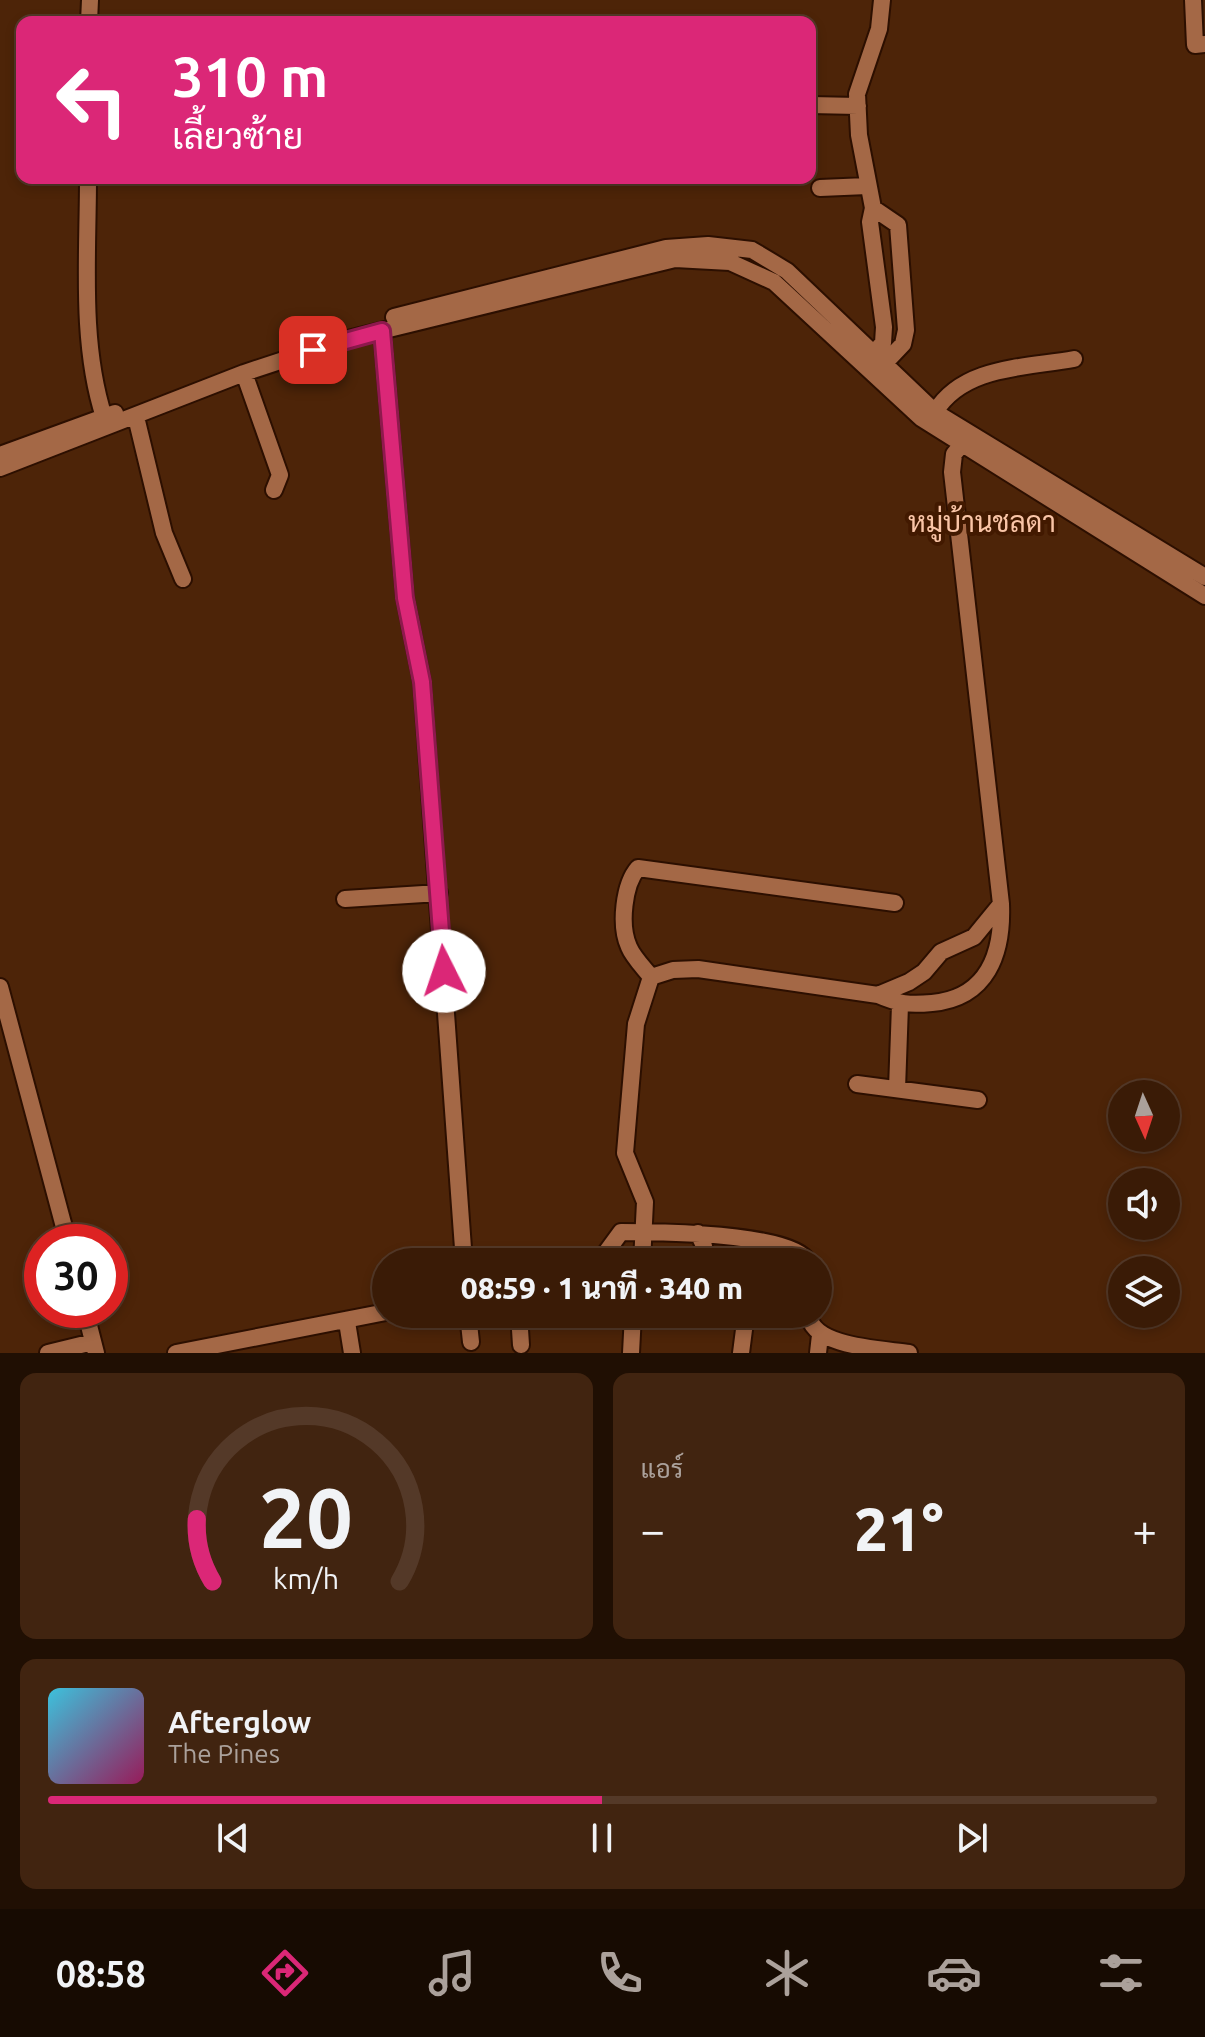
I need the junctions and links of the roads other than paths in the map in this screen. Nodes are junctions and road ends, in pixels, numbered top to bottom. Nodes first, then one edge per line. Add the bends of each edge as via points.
1 (882, 0) edge
2 (1193, 0) edge
3 (1205, 44) edge
4 (816, 105) edge
5 (858, 106) junction
6 (88, 184) edge
7 (867, 186) junction
8 (820, 188) dead end
9 (873, 208) junction
10 (905, 317) junction
11 (882, 319) junction
12 (382, 331) junction
13 (878, 359) junction
14 (1074, 359) dead end
15 (244, 373) junction
16 (935, 412) junction
17 (104, 417) junction
18 (136, 417) junction
19 (965, 440) junction
20 (0, 455) edge
21 (0, 468) edge
22 (274, 490) dead end
23 (1205, 577) edge
24 (183, 579) dead end
25 (1205, 596) edge
26 (439, 893) junction
27 (345, 899) dead end
28 (895, 903) dead end
29 (1001, 904) junction
30 (651, 977) junction
31 (0, 987) edge
32 (878, 995) junction
33 (900, 1005) junction
34 (857, 1084) dead end
35 (897, 1089) junction
36 (978, 1100) dead end
37 (63, 1224) edge
38 (645, 1232) junction
39 (698, 1233) junction
40 (755, 1242) junction
41 (463, 1248) edge
42 (609, 1248) edge
43 (643, 1248) edge
44 (704, 1248) edge
45 (754, 1248) edge
46 (794, 1248) edge
47 (372, 1316) edge
48 (347, 1322) junction
49 (90, 1328) edge
50 (470, 1328) edge
51 (520, 1328) edge
52 (632, 1328) edge
53 (744, 1328) edge
54 (814, 1328) edge
55 (820, 1335) junction
56 (471, 1342) dead end
57 (521, 1345) dead end
58 (95, 1348) edge
59 (198, 1350) edge
60 (48, 1353) edge
61 (176, 1353) edge
62 (352, 1353) edge
63 (631, 1353) edge
64 (741, 1353) edge
65 (818, 1353) edge
66 (909, 1353) edge

1 - 5 street
2 - 3 street via 1195,45
4 - 5 street
5 - 7 street
6 - 17 street via 91,356
7 - 8 street
7 - 9 street
9 - 10 street via 898,225
9 - 11 street via 870,222
10 - 11 street
10 - 13 street via 903,344
11 - 13 street
12 - 15 street
12 - 19 street via 675,259 730,262 774,282 921,418
12 - 26 street via 405,598 422,682
13 - 16 street
13 - 17 street via 787,271 752,250 666,248 343,330
14 - 16 street via 973,378 946,394
15 - 18 street
15 - 22 street via 280,475
16 - 19 street
17 - 20 street
18 - 21 street
18 - 24 street via 164,533
19 - 23 street
19 - 25 street
19 - 29 street via 954,454 952,472
26 - 27 street
26 - 41 street
28 - 30 street via 638,868 628,880 628,946
29 - 32 street via 974,937 941,952 909,982
29 - 33 street via 999,951 986,978 950,1001
30 - 32 street via 698,969
30 - 38 street via 636,1024 625,1153 645,1202
31 - 37 street
32 - 33 street
33 - 35 street
34 - 35 street
35 - 36 street
38 - 39 street
38 - 42 street via 621,1232
38 - 43 street
39 - 40 street
39 - 44 street
40 - 45 street
40 - 46 street
47 - 48 street
48 - 59 street
48 - 62 street
49 - 58 street
50 - 56 street
51 - 57 street
52 - 63 street
53 - 64 street
54 - 55 street
55 - 65 street
55 - 66 street
58 - 60 street
59 - 61 street

